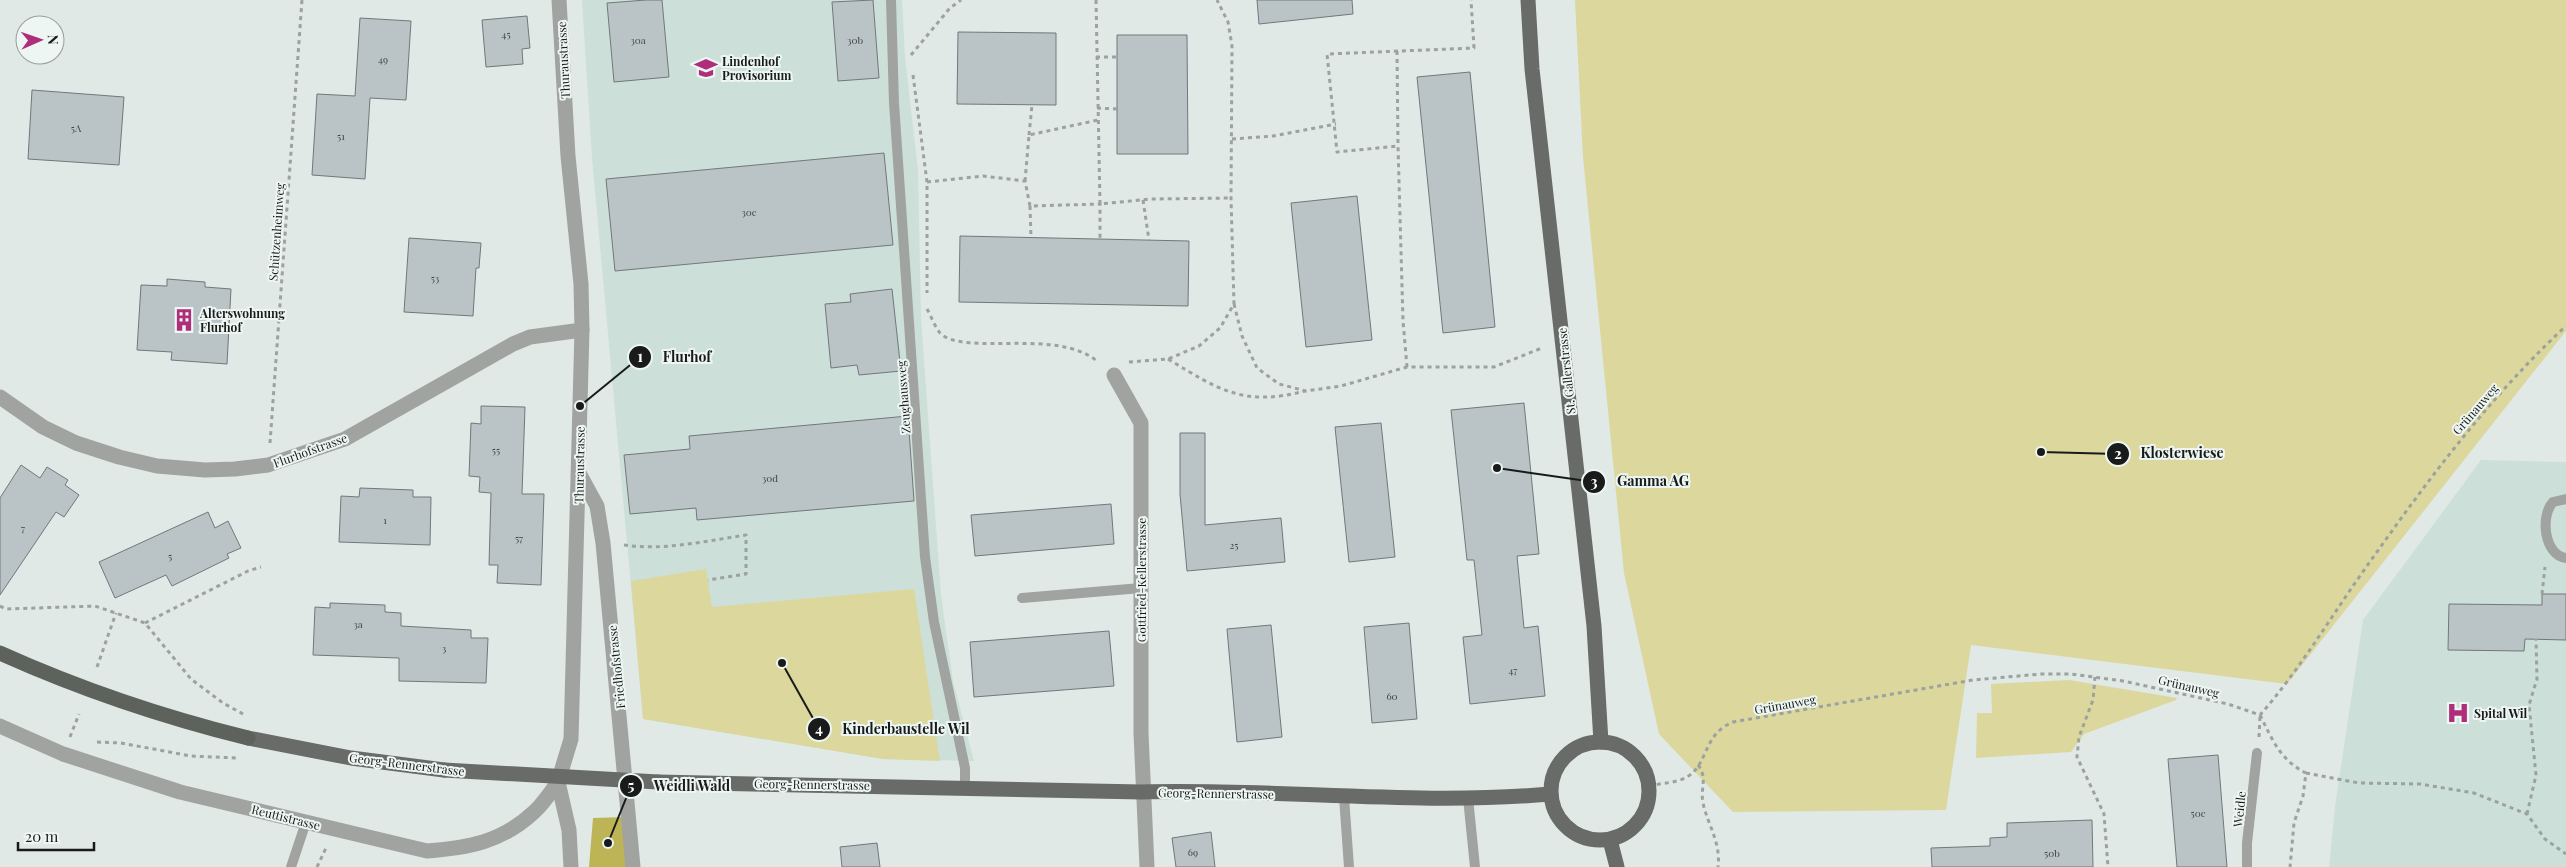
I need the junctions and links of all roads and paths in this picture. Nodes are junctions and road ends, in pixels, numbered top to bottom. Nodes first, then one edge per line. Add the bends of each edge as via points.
1 (302, 0) edge
2 (559, 0) edge
3 (891, 0) edge
4 (961, 0) edge
5 (1096, 0) edge
6 (1217, 0) edge
7 (1471, 0) edge
8 (1528, 0) edge
9 (910, 46) dead end
10 (1397, 51) junction
11 (1096, 56) junction
12 (1116, 57) dead end
13 (912, 66) dead end
14 (1032, 105) dead end
15 (1097, 108) junction
16 (1117, 109) dead end
17 (1098, 120) junction
18 (1336, 124) junction
19 (1029, 135) junction
20 (1232, 139) junction
21 (1398, 146) junction
22 (1025, 180) junction
23 (927, 182) junction
24 (1231, 198) junction
25 (1143, 200) junction
26 (1100, 204) junction
27 (1030, 206) junction
28 (1031, 238) dead end
29 (1100, 239) dead end
30 (1149, 240) dead end
31 (1234, 304) junction
32 (2566, 326) edge
33 (582, 330) junction
34 (1542, 348) dead end
35 (1093, 357) junction
36 (1102, 359) dead end
37 (1168, 359) junction
38 (1408, 367) junction
39 (1117, 369) junction
40 (1306, 391) junction
41 (0, 397) edge
42 (268, 465) junction
43 (579, 473) junction
44 (2566, 499) edge
45 (603, 543) junction
46 (2566, 558) edge
47 (261, 567) dead end
48 (708, 580) dead end
49 (1141, 588) junction
50 (1022, 598) dead end
51 (0, 606) edge
52 (116, 613) junction
53 (145, 623) junction
54 (2536, 639) dead end
55 (0, 653) edge
56 (97, 667) dead end
57 (2095, 677) junction
58 (2260, 715) junction
59 (250, 716) dead end
60 (2, 730) edge
61 (248, 738) joint
62 (1601, 742) junction
63 (2257, 753) dead end
64 (63, 754) junction
65 (246, 758) dead end
66 (1698, 765) junction
67 (2306, 773) junction
68 (558, 782) junction
69 (1649, 786) junction
70 (965, 788) junction
71 (1142, 792) junction
72 (1550, 794) junction
73 (1344, 797) junction
74 (1468, 798) junction
75 (2527, 814) junction
76 (306, 822) junction
77 (1610, 840) junction
78 (2566, 854) edge
79 (290, 867) edge
80 (571, 867) edge
81 (633, 867) edge
82 (1147, 867) edge
83 (1349, 867) edge
84 (1476, 867) edge
85 (1617, 867) edge
86 (1718, 867) edge
87 (2108, 867) edge
88 (2247, 867) edge
89 (2290, 867) edge

1 - 42 path, Schützenheimweg
2 - 33 street, Thuraustrasse
3 - 70 lane, Zeughausweg via 894,103 925,557 934,622 965,768
4 - 9 path via 950,8 910,56
5 - 11 path
6 - 20 path via 1228,22 1232,46
7 - 10 path via 1474,48
8 - 62 main road, St. Gallerstrasse via 1533,79 1594,626
10 - 18 path via 1328,54
10 - 21 path
11 - 12 path
11 - 15 path
13 - 23 path
14 - 19 path
15 - 16 path
15 - 17 path
17 - 19 path
17 - 26 path
18 - 20 path via 1273,136
18 - 21 path via 1337,152
19 - 22 path
20 - 24 path
21 - 38 path via 1403,320
22 - 23 path via 983,176
22 - 27 path
23 - 35 path via 927,309 941,334 964,343 1028,342 1061,346
24 - 25 path
24 - 31 path
25 - 26 path
25 - 30 path
26 - 27 path
26 - 29 path
27 - 28 path
31 - 37 path via 1220,328 1199,346
31 - 40 path via 1242,336 1257,368 1279,384
32 - 58 path, Grünauweg via 2465,433 2377,552 2287,684
33 - 42 street, Flurhofstrasse via 530,337 513,344 345,439
33 - 43 street, Thuraustrasse
34 - 38 path via 1494,367
35 - 36 path
35 - 39 path
37 - 39 path
37 - 40 path via 1209,384 1243,396 1279,398
38 - 40 path via 1341,386
39 - 49 street, Gottfried-Kellerstrasse via 1141,423
41 - 42 street, Flurhofstrasse via 43,427 76,443 119,457 158,466 205,470
43 - 45 street, Friedhofstrasse via 597,506
43 - 68 street, Thuraustrasse via 571,739
44 - 46 lane via 2553,502 2547,514 2547,540 2554,551
45 - 48 path via 638,547 746,535 746,574
45 - 81 street, Friedhofstrasse
47 - 53 path
49 - 50 lane
49 - 71 street, Gottfried-Kellerstrasse
51 - 52 path via 6,609 95,606
52 - 53 path
52 - 56 path
53 - 59 path via 203,690
54 - 75 path via 2537,679 2529,705 2536,775
55 - 61 highway, Georg-Rennerstrasse via 127,704
57 - 58 path, Grünauweg via 2188,694
57 - 66 path, Grünauweg via 2042,674 1992,677 1733,722 1716,732
57 - 87 path via 2093,700 2079,737 2077,757 2104,814
58 - 67 path via 2281,755
60 - 64 street, Reuttistrasse
61 - 70 main road, Georg-Rennerstrasse, bridge via 351,758 444,770 658,782
62 - 69 main road via 1618,745 1633,754 1644,769
62 - 72 main road via 1581,745 1564,757 1554,774
63 - 88 lane, Weidle
64 - 65 path via 93,742 120,743 191,756
64 - 76 street, Reuttistrasse via 180,792
66 - 69 path, Grünauweg via 1682,779
66 - 86 path via 1704,778 1703,803 1720,852
67 - 75 path via 2359,783 2447,788 2474,794
67 - 89 path via 2294,823
68 - 76 street, Reuttistrasse via 534,812 502,835 466,848 427,851
68 - 80 street, Thuraustrasse via 569,830
69 - 77 main road via 1648,804 1640,820 1627,832
70 - 71 main road, Georg-Rennerstrasse
71 - 73 main road, Georg-Rennerstrasse via 1196,790
71 - 82 street, Gottfried-Kellerstrasse
72 - 74 main road, Georg-Rennerstrasse
72 - 77 main road via 1554,811 1570,830 1594,840
73 - 74 main road, Georg-Rennerstrasse
73 - 83 lane
74 - 84 lane
75 - 78 path via 2545,839
76 - 79 lane
77 - 85 main road

